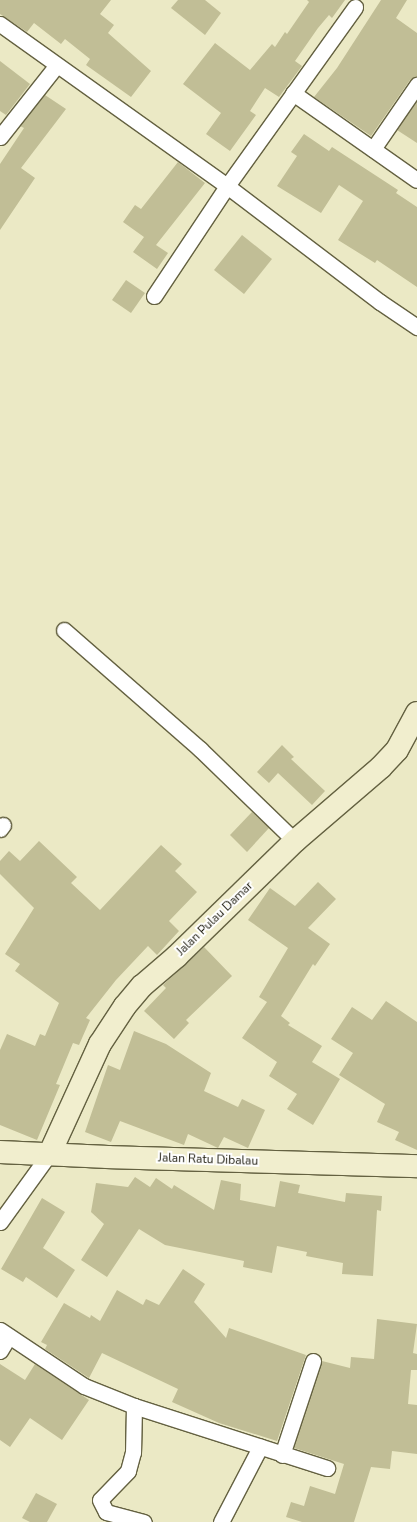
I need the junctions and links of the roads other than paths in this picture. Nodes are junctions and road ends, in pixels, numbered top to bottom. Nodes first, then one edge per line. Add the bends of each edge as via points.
1 (355, 7) dead end
2 (0, 24) edge
3 (56, 66) junction
4 (417, 85) edge
5 (293, 93) junction
6 (0, 137) edge
7 (374, 148) junction
8 (417, 180) edge
9 (227, 186) junction
10 (154, 296) dead end
11 (417, 327) edge
12 (64, 630) dead end
13 (417, 713) edge
14 (295, 841) junction
15 (0, 1152) edge
16 (50, 1152) junction
17 (417, 1166) edge
18 (0, 1222) edge
19 (5, 1333) edge
20 (0, 1351) edge
21 (313, 1362) dead end
22 (134, 1406) junction
23 (260, 1447) junction
24 (282, 1455) junction
25 (327, 1468) dead end
26 (144, 1522) edge
27 (220, 1522) edge

1 - 5 street
2 - 3 street
3 - 6 street
3 - 9 street
4 - 7 street
5 - 7 street
5 - 9 street
7 - 8 street
9 - 10 street
9 - 11 street
12 - 14 street via 200,749
13 - 14 street, Jalan Pulau Damar via 397,750 381,767
14 - 16 street, Jalan Pulau Damar via 177,956 142,986 125,1006 100,1044
15 - 16 street, Jalan Ratu Dibalau
16 - 17 street, Jalan Ratu Dibalau via 108,1158
16 - 18 street
19 - 20 street
19 - 22 street via 72,1380
21 - 24 street
22 - 23 street
22 - 26 street via 133,1452 128,1471 100,1500 106,1512
23 - 24 street
23 - 27 street
24 - 25 street

